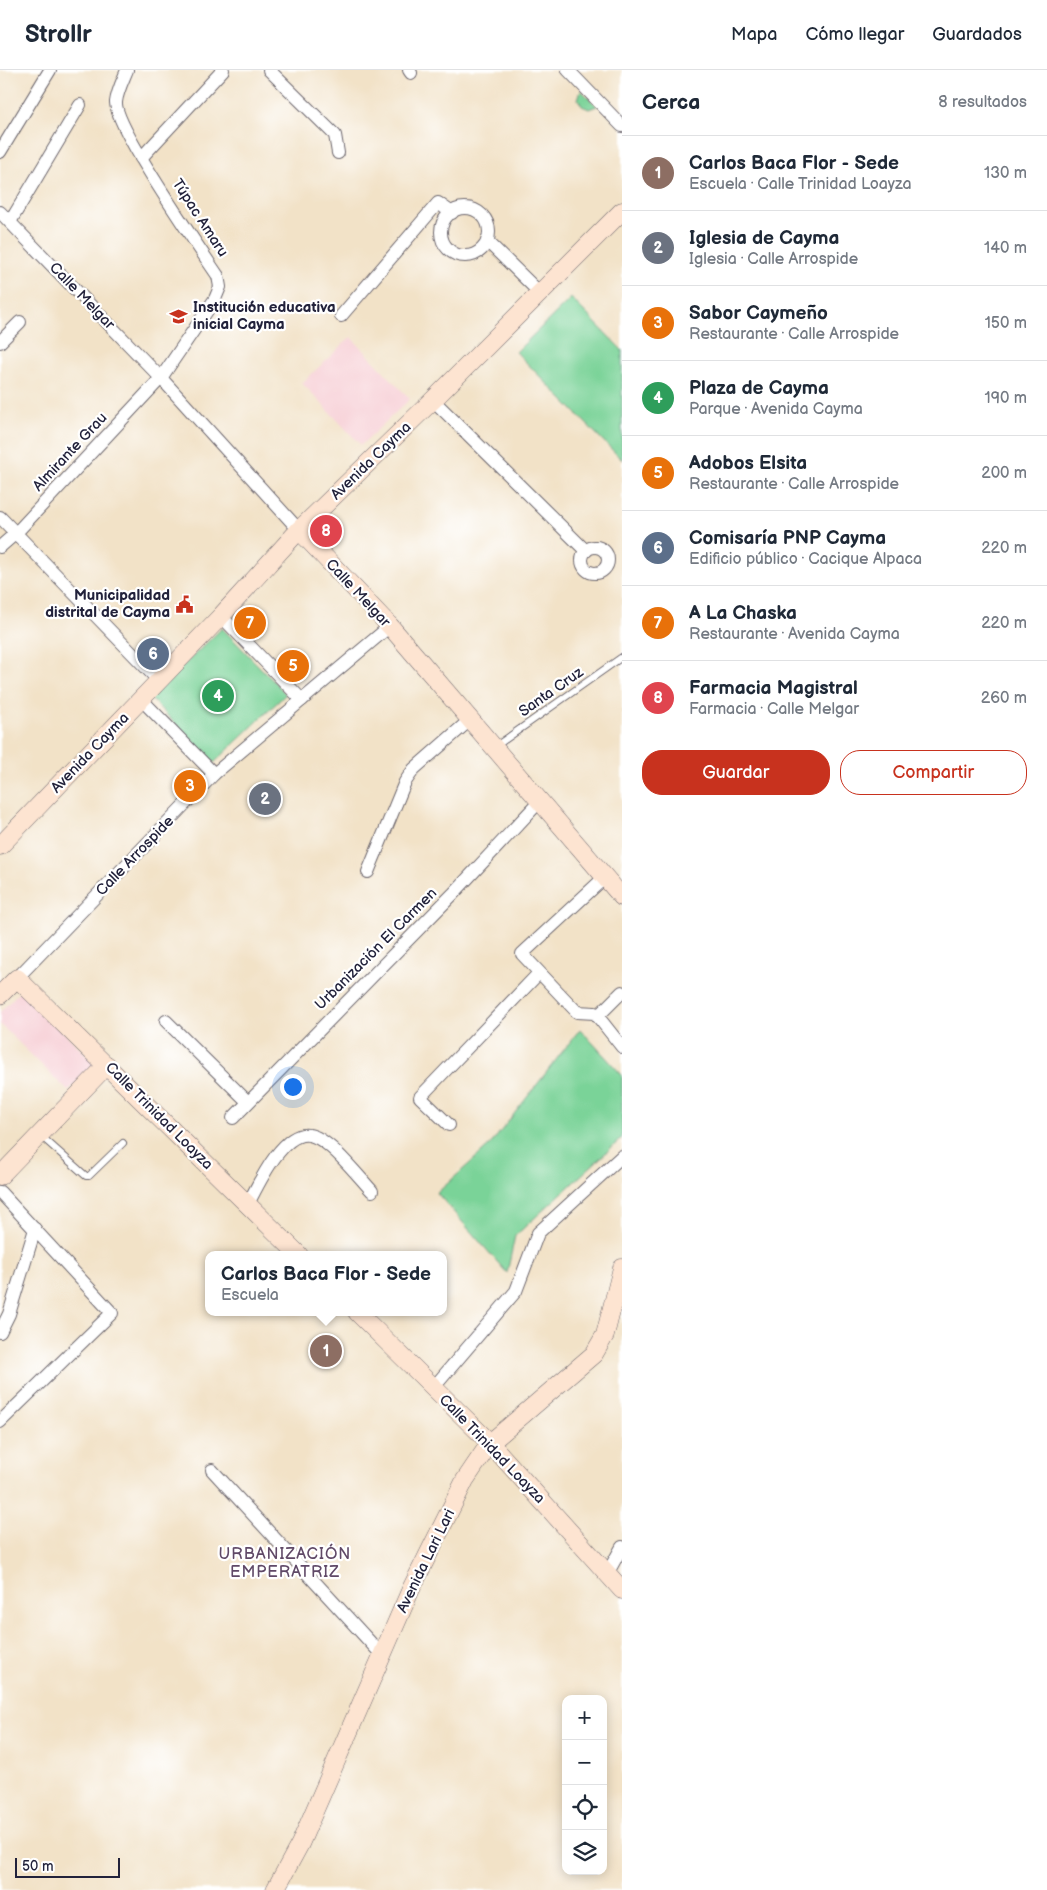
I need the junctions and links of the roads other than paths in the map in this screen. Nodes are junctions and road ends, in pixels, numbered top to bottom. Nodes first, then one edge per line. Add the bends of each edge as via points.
1 (50, 70) edge
2 (127, 70) edge
3 (223, 70) edge
4 (268, 70) edge
5 (568, 70) edge
6 (80, 105) dead end
7 (622, 126) edge
8 (0, 152) edge
9 (338, 153) dead end
10 (141, 158) junction
11 (0, 212) edge
12 (452, 212) junction
13 (621, 215) edge
14 (10, 222) junction
15 (487, 241) junction
16 (540, 293) junction
17 (341, 316) dead end
18 (20, 322) dead end
19 (0, 342) edge
20 (161, 378) junction
21 (433, 400) junction
22 (0, 517) edge
23 (300, 530) junction
24 (16, 533) junction
25 (0, 547) edge
26 (586, 551) dead end
27 (221, 616) junction
28 (390, 626) junction
29 (622, 657) edge
30 (159, 681) junction
31 (141, 699) junction
32 (302, 700) junction
33 (471, 719) junction
34 (495, 747) junction
35 (214, 774) junction
36 (540, 801) junction
37 (0, 846) edge
38 (368, 872) dead end
39 (605, 877) junction
40 (622, 897) edge
41 (539, 973) junction
42 (17, 978) junction
43 (622, 992) edge
44 (0, 995) edge
45 (598, 1015) junction
46 (166, 1021) dead end
47 (622, 1047) edge
48 (107, 1065) junction
49 (248, 1102) junction
50 (233, 1118) dead end
51 (449, 1125) dead end
52 (40, 1135) junction
53 (123, 1143) dead end
54 (622, 1156) edge
55 (0, 1176) edge
56 (372, 1191) dead end
57 (0, 1192) edge
58 (248, 1204) junction
59 (35, 1229) junction
60 (295, 1251) edge
61 (622, 1268) edge
62 (362, 1316) edge
63 (0, 1332) edge
64 (434, 1387) junction
65 (1, 1420) edge
66 (490, 1443) junction
67 (212, 1470) dead end
68 (622, 1547) edge
69 (607, 1574) junction
70 (622, 1590) edge
71 (382, 1655) junction
72 (275, 1890) edge

1 - 8 street
2 - 10 street, Túpac Amaru via 116,102 117,110
3 - 10 street
4 - 9 street via 335,135
5 - 7 street
6 - 14 street
10 - 20 street, Túpac Amaru via 218,276 220,287 216,299
11 - 14 street, Calle Melgar
12 - 15 street via 466,208 480,214 488,226
12 - 15 street via 446,218 442,231 445,245 450,250 464,256 471,255 484,247
12 - 17 street via 438,202
13 - 16 street, Avenida Cayma
14 - 20 street, Calle Melgar
15 - 16 street
16 - 21 street, Avenida Cayma
18 - 19 street
20 - 23 street, Calle Melgar
20 - 24 street, Almirante Grau
21 - 23 street, Avenida Cayma
21 - 26 street
22 - 24 street
23 - 27 street, Avenida Cayma
23 - 28 street, Calle Melgar
24 - 25 street, Almirante Grau
24 - 30 street
27 - 30 street, Avenida Cayma
27 - 32 street
28 - 32 street, Calle Arrospide
28 - 33 street, Calle Melgar
29 - 34 lane, Santa Cruz
30 - 31 street, Avenida Cayma
31 - 35 street
31 - 37 street, Avenida Cayma
32 - 35 street, Calle Arrospide
33 - 34 street, Calle Melgar
33 - 38 street via 409,775
34 - 36 street, Calle Melgar
35 - 42 street, Calle Arrospide
36 - 39 street, Calle Melgar
36 - 49 street, Urbanización El Carmen
39 - 40 street, Calle Melgar
39 - 41 street via 522,954
41 - 45 street via 577,1012 591,1011
41 - 51 street via 420,1097
42 - 44 street, Calle Arrospide
42 - 48 street, Calle Trinidad Loayza
43 - 45 street
45 - 47 street
46 - 49 street
48 - 52 street
48 - 58 street, Calle Trinidad Loayza
49 - 50 street, Urbanización El Carmen
52 - 53 lane via 86,1176
52 - 55 street
54 - 64 street via 538,1233 516,1291
56 - 58 street via 318,1138 298,1135 271,1160
57 - 59 street
58 - 60 street, Calle Trinidad Loayza
59 - 63 street via 9,1314
59 - 65 street via 112,1313
61 - 66 street, Avenida Lari Lari via 605,1335 594,1354
62 - 64 street, Calle Trinidad Loayza
64 - 66 street, Calle Trinidad Loayza
66 - 69 street, Calle Trinidad Loayza
66 - 71 street, Avenida Lari Lari via 465,1480
67 - 71 street
68 - 69 street
69 - 70 street, Calle Trinidad Loayza
71 - 72 street, Avenida Lari Lari via 300,1844

